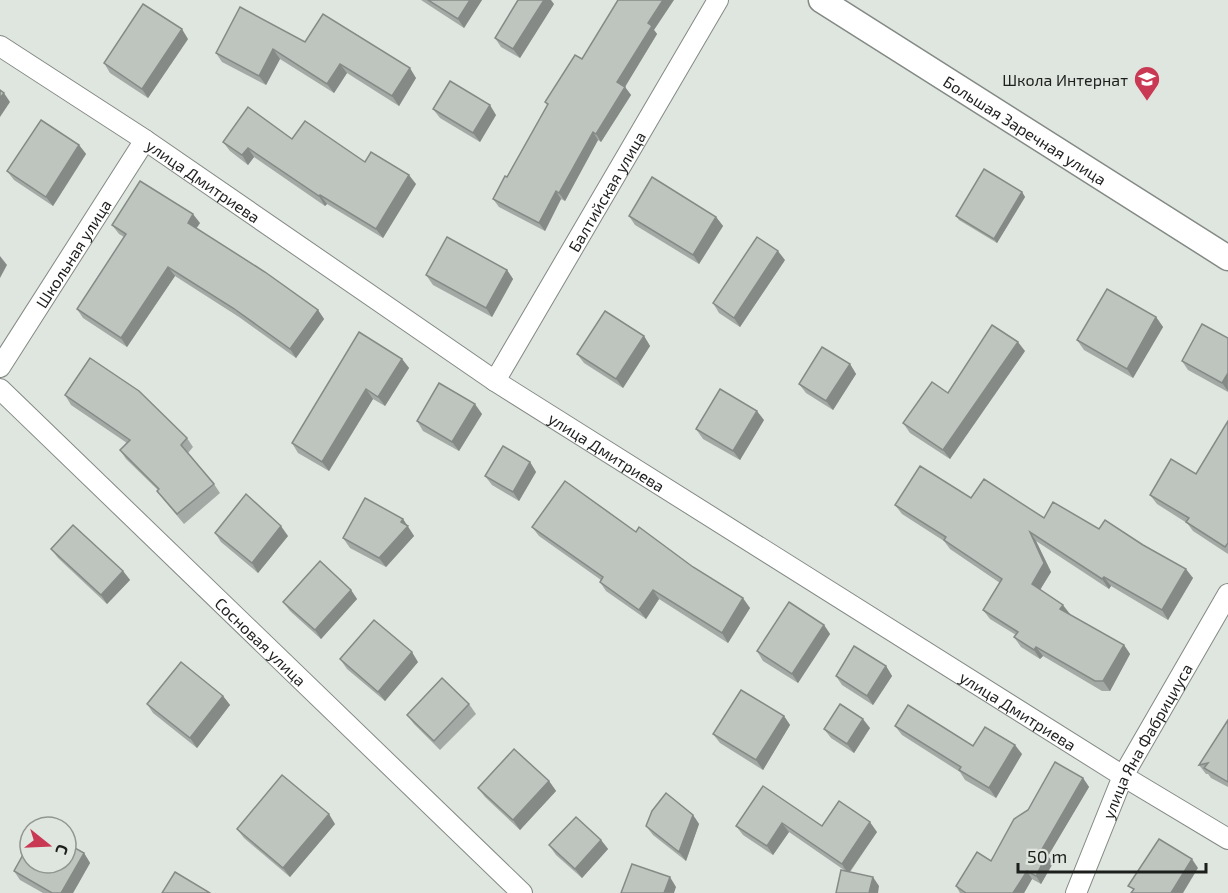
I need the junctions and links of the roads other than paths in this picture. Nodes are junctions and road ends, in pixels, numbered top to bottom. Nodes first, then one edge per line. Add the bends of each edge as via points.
1 (718, 0) edge
2 (821, 0) edge
3 (0, 46) edge
4 (145, 140) junction
5 (1228, 258) edge
6 (0, 367) edge
7 (495, 381) junction
8 (0, 389) edge
9 (1228, 594) edge
10 (1123, 776) junction
11 (1228, 839) edge
12 (522, 893) edge
13 (1076, 893) edge

1 - 7 street, Балтийская улица
2 - 5 street, Большая Заречная улица
3 - 4 street, улица Дмитриева
4 - 6 street, Школьная улица
4 - 7 street, улица Дмитриева
7 - 10 street, улица Дмитриева
8 - 12 street, Сосновая улица
9 - 10 street, улица Яна Фабрициуса
10 - 11 street, улица Дмитриева
10 - 13 street, улица Яна Фабрициуса

